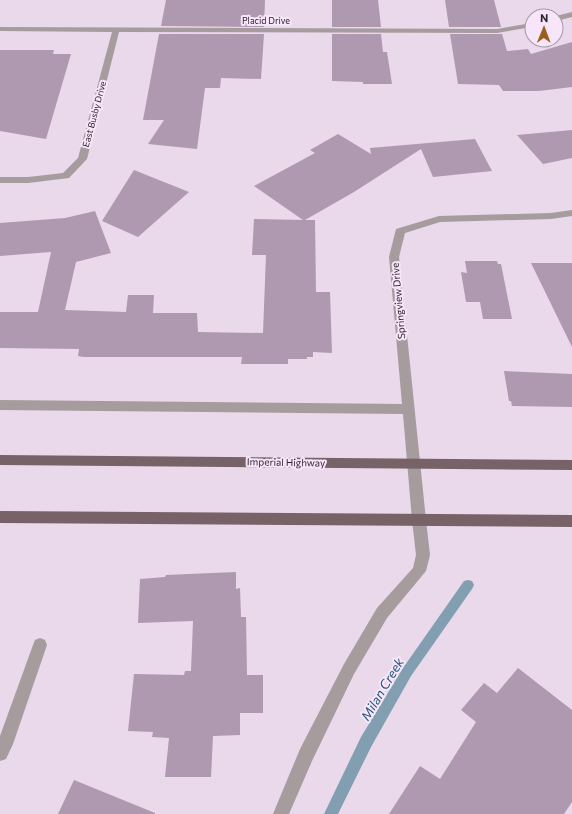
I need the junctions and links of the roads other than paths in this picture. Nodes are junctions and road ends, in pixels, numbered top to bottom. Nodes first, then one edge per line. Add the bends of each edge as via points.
1 (524, 26) edge
2 (0, 29) edge
3 (116, 30) junction
4 (0, 180) edge
5 (572, 213) edge
6 (0, 405) edge
7 (408, 409) junction
8 (0, 460) edge
9 (413, 464) junction
10 (572, 465) edge
11 (0, 517) edge
12 (419, 520) junction
13 (572, 521) edge
14 (40, 645) dead end
15 (0, 753) edge
16 (281, 814) edge

1 - 3 street, Placid Drive via 497,31
2 - 3 street, Placid Drive
3 - 4 street, East Busby Drive via 82,159 66,176
5 - 7 street, Springview Drive via 439,220 400,231 394,257
6 - 7 street
7 - 9 street, Springview Drive
8 - 9 main road, Imperial Highway
9 - 10 main road, Imperial Highway
9 - 12 street, Springview Drive
11 - 12 main road
12 - 13 main road
12 - 16 street, Springview Drive via 423,555 419,571 382,613 349,669 306,755
14 - 15 street

